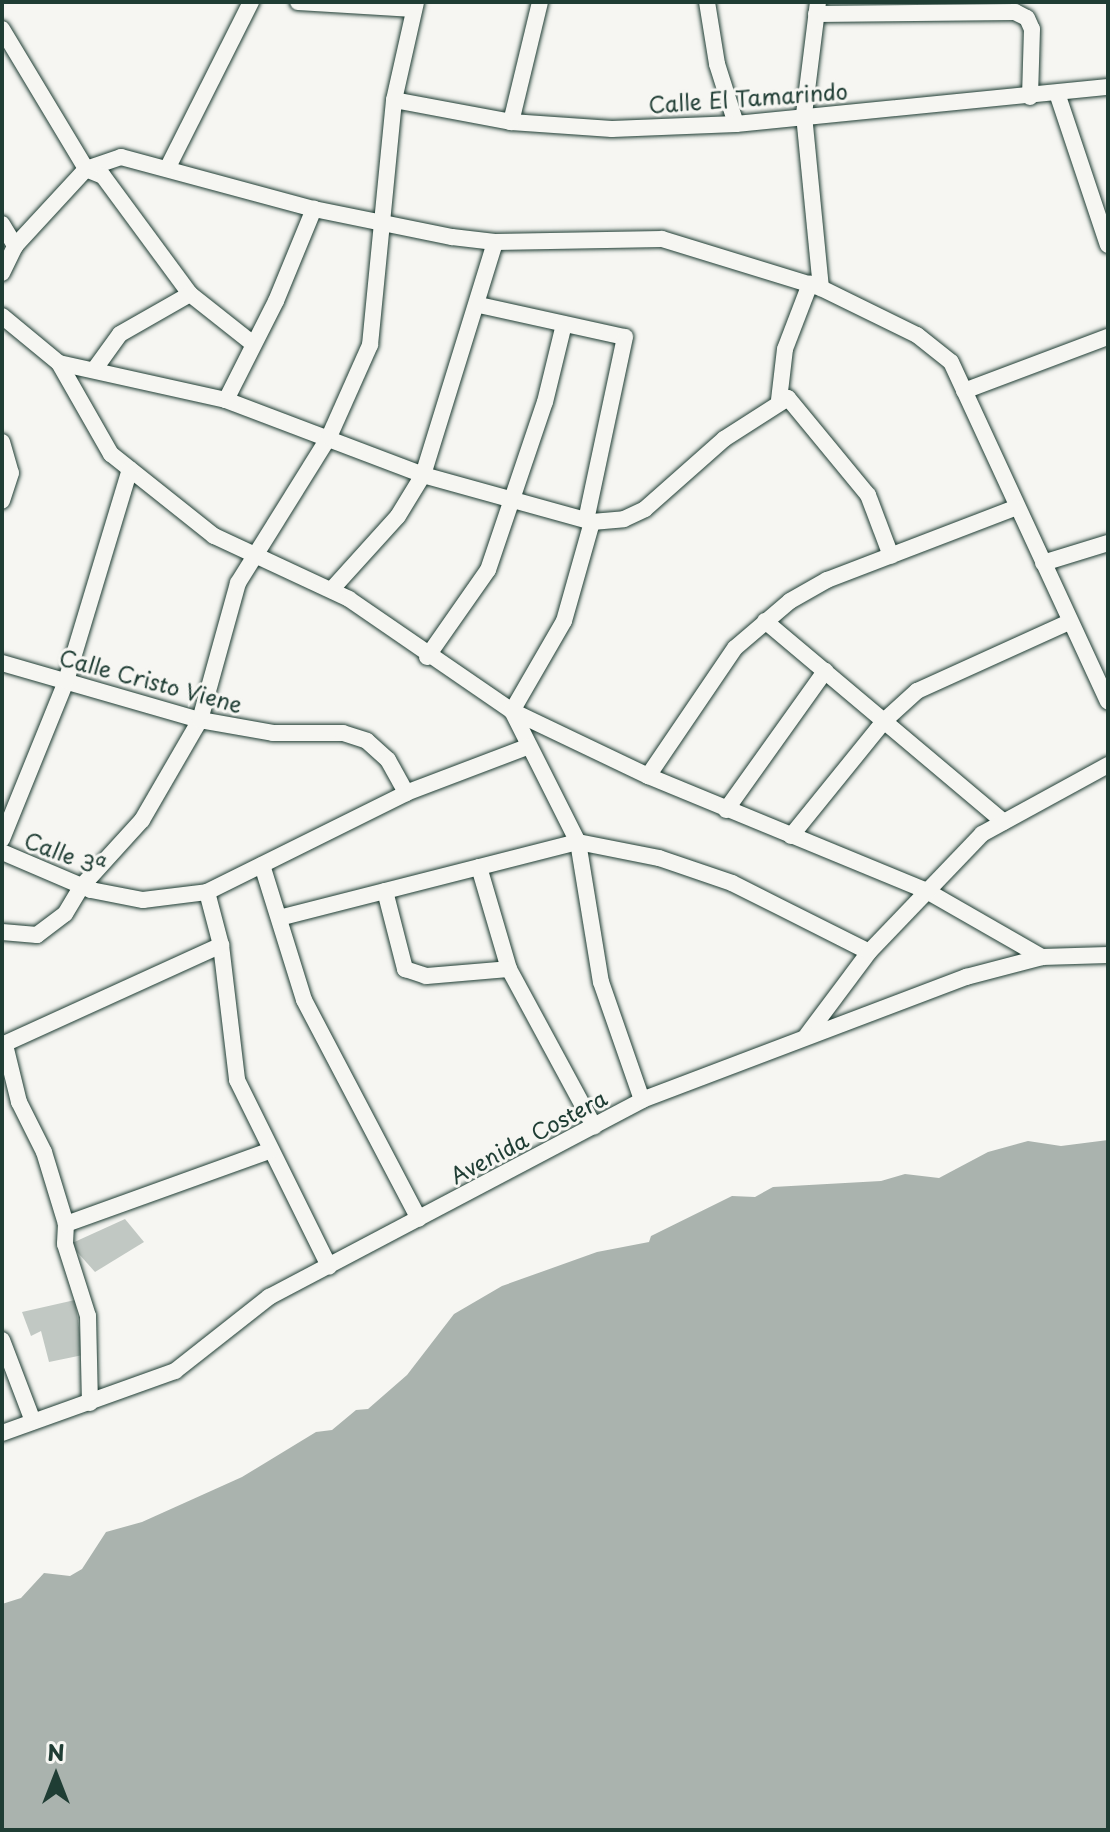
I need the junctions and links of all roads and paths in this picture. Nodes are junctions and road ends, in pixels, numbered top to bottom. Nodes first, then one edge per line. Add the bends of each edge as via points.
1 (251, 2) edge
2 (298, 2) edge
3 (540, 2) edge
4 (707, 2) edge
5 (415, 5) edge
6 (925, 6) edge
7 (817, 8) edge
8 (2, 29) edge
9 (1108, 87) edge
10 (1057, 93) junction
11 (1030, 97) junction
12 (394, 100) junction
13 (804, 115) junction
14 (511, 122) junction
15 (736, 124) junction
16 (168, 167) junction
17 (86, 169) junction
18 (314, 209) junction
19 (2, 224) edge
20 (378, 225) junction
21 (495, 242) junction
22 (1108, 245) edge
23 (15, 246) junction
24 (2, 273) edge
25 (816, 286) junction
26 (190, 294) junction
27 (479, 305) junction
28 (2, 316) edge
29 (564, 324) junction
30 (1108, 337) edge
31 (252, 343) junction
32 (59, 363) junction
33 (94, 370) junction
34 (964, 391) junction
35 (226, 400) junction
36 (779, 400) junction
37 (329, 437) junction
38 (2, 442) edge
39 (130, 469) junction
40 (423, 475) junction
41 (514, 500) junction
42 (2, 501) edge
43 (1015, 508) junction
44 (589, 521) junction
45 (1108, 543) edge
46 (257, 556) junction
47 (891, 556) junction
48 (1043, 563) junction
49 (332, 589) junction
50 (765, 621) junction
51 (1069, 622) junction
52 (427, 657) junction
53 (2, 663) edge
54 (825, 671) junction
55 (66, 681) junction
56 (1108, 702) edge
57 (512, 711) junction
58 (200, 720) junction
59 (884, 721) junction
60 (527, 747) junction
61 (1108, 765) edge
62 (648, 776) junction
63 (406, 793) junction
64 (726, 810) junction
65 (1004, 822) junction
66 (791, 836) junction
67 (2, 839) edge
68 (578, 842) junction
69 (2, 852) edge
70 (262, 865) junction
71 (479, 867) junction
72 (82, 886) junction
73 (925, 890) junction
74 (385, 891) junction
75 (207, 892) junction
76 (279, 918) junction
77 (2, 932) edge
78 (221, 945) junction
79 (869, 952) junction
80 (1108, 955) edge
81 (1042, 957) junction
82 (509, 969) junction
83 (807, 1035) junction
84 (4, 1045) edge
85 (642, 1100) junction
86 (19, 1102) junction
87 (2, 1109) edge
88 (594, 1126) junction
89 (269, 1151) junction
90 (419, 1219) junction
91 (66, 1224) junction
92 (329, 1266) junction
93 (2, 1340) edge
94 (90, 1403) junction
95 (33, 1421) junction
96 (2, 1433) edge

1 - 16 street
2 - 5 street
3 - 14 street
4 - 15 street via 717,64
5 - 12 street
6 - 7 street
6 - 11 street via 994,9 1027,18 1032,29
7 - 13 street
8 - 17 street
9 - 10 street, Calle El Tamarindo
10 - 11 street, Calle El Tamarindo
10 - 22 street
11 - 13 street, Calle El Tamarindo
12 - 14 street, Calle El Tamarindo
12 - 20 street
13 - 15 street, Calle El Tamarindo
13 - 25 street
14 - 15 street, Calle El Tamarindo via 612,129
16 - 17 street via 121,157
16 - 18 street
17 - 23 street
17 - 26 street via 103,176
18 - 20 street
18 - 31 street via 276,301
19 - 23 street
20 - 21 street
20 - 37 street via 370,345
21 - 25 street via 662,239
21 - 27 street
23 - 24 street
25 - 34 street via 917,335 951,362
25 - 36 street via 785,349
26 - 31 street
26 - 33 street via 120,334
27 - 29 street
27 - 40 street
28 - 32 street
29 - 41 street
29 - 44 street via 620,334 627,344
30 - 34 street
31 - 35 street
32 - 33 street
32 - 39 street via 111,454
33 - 35 street
34 - 43 street
35 - 37 street
36 - 44 street via 724,439 645,509 624,519
36 - 47 street via 795,403 860,484
37 - 40 street
37 - 46 street
38 - 42 street via 11,473
39 - 46 street via 214,536
39 - 55 street
40 - 41 street
40 - 49 street via 398,516
41 - 44 street
41 - 52 street via 488,570
43 - 47 street
43 - 48 street
44 - 57 street via 564,621
45 - 48 street
46 - 49 street
46 - 58 street via 238,583
47 - 50 street via 827,580
48 - 51 street
49 - 52 street
50 - 54 street
50 - 62 street via 735,648
51 - 56 street
51 - 59 street via 917,691
52 - 57 street
53 - 55 street, Calle Cristo Viene
54 - 59 street
54 - 64 street
55 - 58 street, Calle Cristo Viene
55 - 67 street
57 - 60 street
57 - 62 street
58 - 63 street, Calle Cristo Viene via 273,733 343,733 367,741 388,760
58 - 72 street via 142,820
59 - 65 street
59 - 66 street
60 - 63 street, Calle 3ª
60 - 68 street
61 - 65 street
62 - 64 street
63 - 70 street, Calle 3ª
64 - 66 street
65 - 73 street via 982,834
66 - 73 street
68 - 71 street
68 - 79 street via 659,858 732,883
68 - 85 street via 601,982
69 - 72 street, Calle 3ª
70 - 75 street, Calle 3ª
70 - 76 street
71 - 74 street
71 - 82 street
72 - 75 street, Calle 3ª via 143,900
72 - 77 street via 65,914 37,935
73 - 79 street
73 - 81 street
74 - 76 street
74 - 82 street via 405,969 426,976
75 - 78 street
76 - 90 street via 304,1000
78 - 84 street
78 - 89 street via 237,1080
79 - 83 street
80 - 81 street, Avenida Costera
81 - 83 street, Avenida Costera via 966,977
82 - 88 street
83 - 85 street, Avenida Costera
84 - 86 street
85 - 88 street, Avenida Costera
86 - 87 street
86 - 91 street via 44,1152
88 - 90 street, Avenida Costera
89 - 91 street
89 - 92 street
90 - 92 street, Avenida Costera
91 - 94 street via 65,1244 88,1316
92 - 94 street, Avenida Costera via 269,1297 175,1371
93 - 95 street
94 - 95 street, Avenida Costera
95 - 96 street, Avenida Costera

